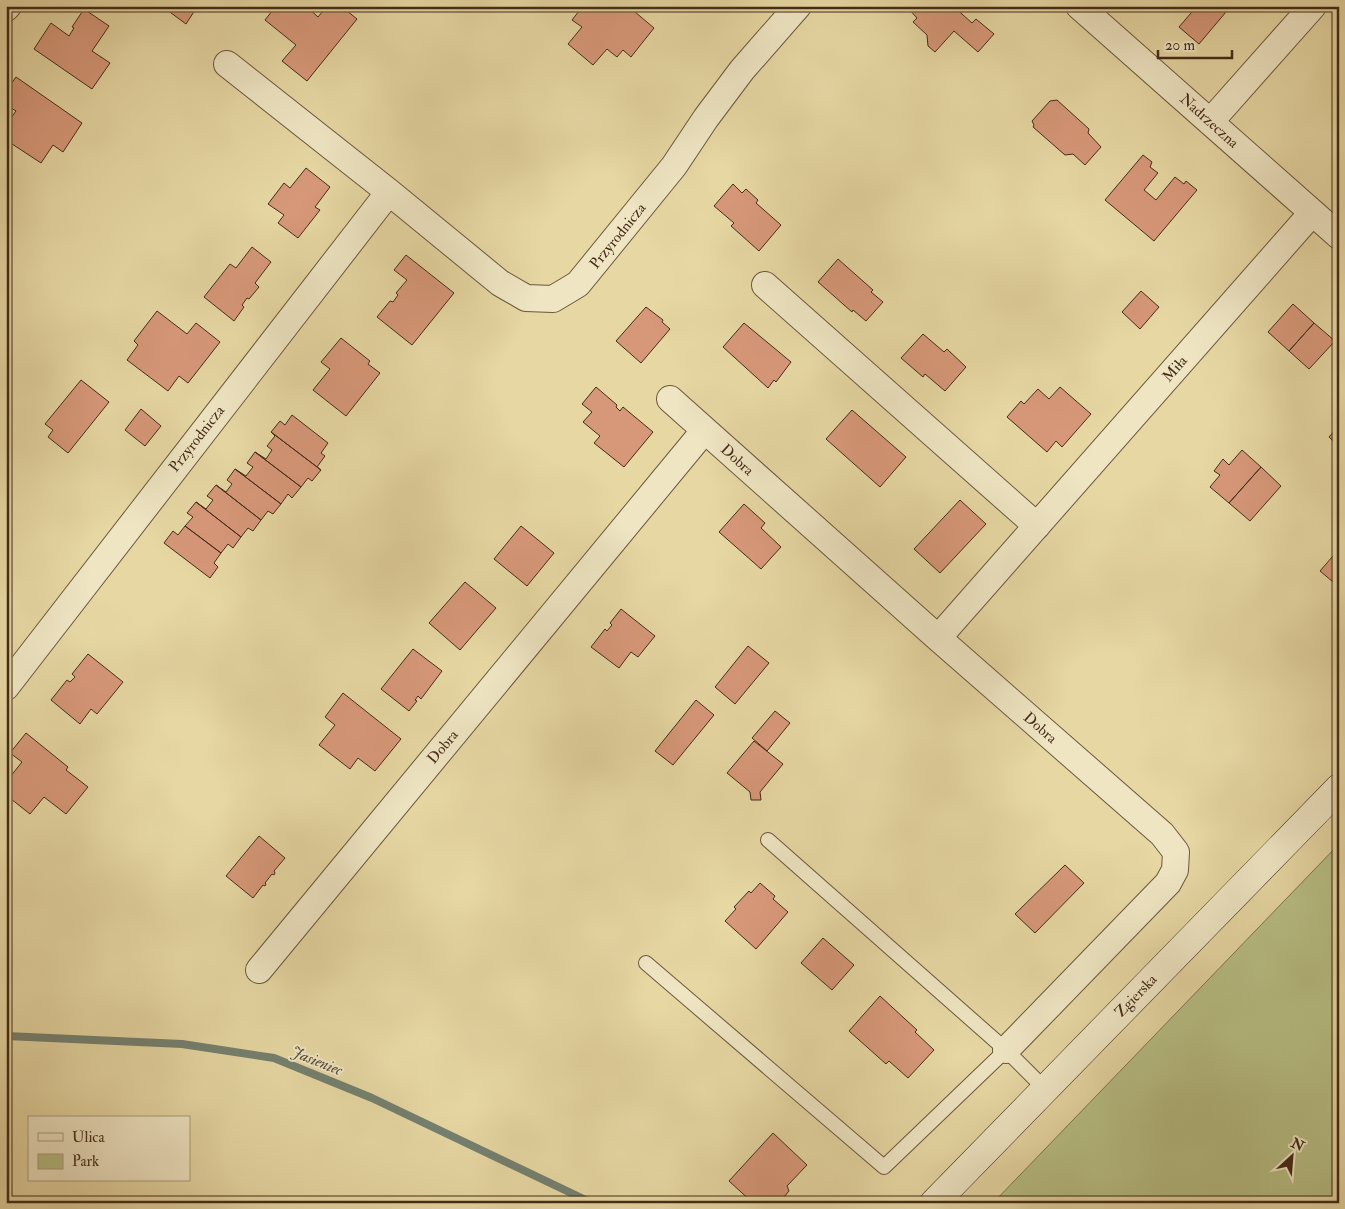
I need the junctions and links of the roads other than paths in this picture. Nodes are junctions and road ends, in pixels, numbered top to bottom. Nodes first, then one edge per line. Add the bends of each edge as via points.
1 (798, 6) edge
2 (1079, 6) edge
3 (1313, 6) edge
4 (227, 64) dead end
5 (1210, 122) junction
6 (389, 192) junction
7 (1312, 212) junction
8 (1339, 236) edge
9 (764, 285) dead end
10 (670, 399) dead end
11 (704, 431) junction
12 (1037, 526) junction
13 (938, 638) junction
14 (6, 686) edge
15 (1339, 788) edge
16 (768, 840) dead end
17 (646, 963) dead end
18 (259, 970) dead end
19 (1006, 1050) junction
20 (1045, 1089) junction
21 (934, 1203) edge

1 - 6 street, Przyrodnicza via 742,70 674,166 578,284 553,299 526,298 500,283
2 - 5 street, Nadrzeczna
3 - 5 street
4 - 6 street, Przyrodnicza
5 - 7 street, Nadrzeczna
6 - 14 street, Przyrodnicza
7 - 8 street, Nadrzeczna
7 - 12 street, Miła
9 - 12 street
10 - 11 street, Dobra
11 - 13 street, Dobra
11 - 18 street, Dobra
12 - 13 street, Miła
13 - 19 street, Dobra via 1162,834 1176,852 1175,870 1168,883
15 - 20 main road, Zgierska
16 - 19 lane
17 - 19 lane via 884,1167
19 - 20 lane
20 - 21 main road, Zgierska

